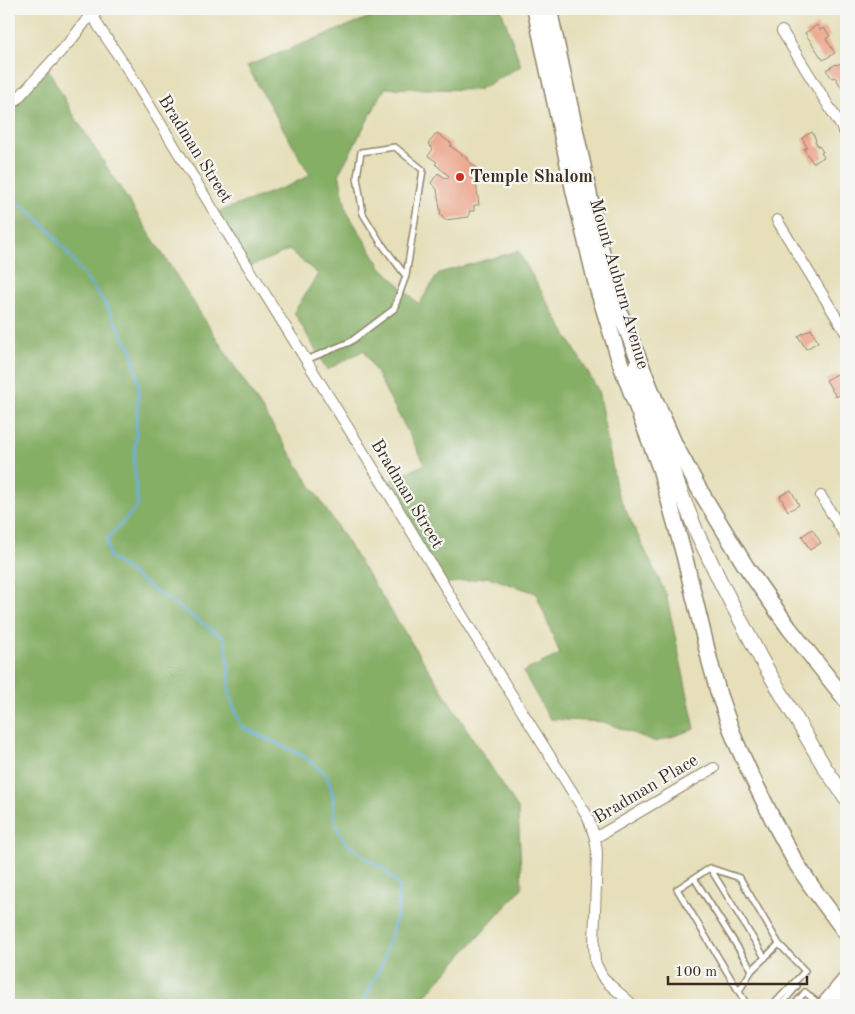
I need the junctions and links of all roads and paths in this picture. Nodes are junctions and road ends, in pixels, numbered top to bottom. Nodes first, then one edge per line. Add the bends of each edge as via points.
1 (535, 9) edge
2 (549, 9) edge
3 (93, 11) edge
4 (782, 31) dead end
5 (9, 108) edge
6 (846, 134) edge
7 (777, 220) dead end
8 (406, 276) junction
9 (615, 301) junction
10 (843, 317) edge
11 (846, 333) edge
12 (306, 360) junction
13 (647, 433) junction
14 (821, 496) dead end
15 (684, 501) junction
16 (846, 537) edge
17 (846, 700) edge
18 (714, 768) dead end
19 (846, 798) edge
20 (595, 838) junction
21 (710, 868) junction
22 (694, 878) junction
23 (846, 933) edge
24 (779, 944) junction
25 (765, 958) junction
26 (752, 970) junction
27 (846, 980) edge
28 (795, 984) junction
29 (739, 991) junction
30 (805, 992) junction
31 (633, 1005) edge
32 (747, 1005) edge
33 (773, 1005) edge
34 (781, 1005) edge
35 (794, 1005) edge
36 (820, 1005) edge
37 (825, 1005) edge

1 - 13 main road, Mount Auburn Avenue via 597,287 621,365
2 - 9 main road, Mount Auburn Avenue via 602,258
3 - 5 street
3 - 12 street, Bradman Street via 99,27
4 - 6 street
7 - 10 street
8 - 8 lane via 363,214 357,177 361,152 395,147 423,170
8 - 12 lane via 394,309 350,342
9 - 15 main road, Mount Auburn Avenue via 643,391
9 - 17 main road via 672,437 699,489 768,599
10 - 11 street
12 - 20 street, Bradman Street via 588,817
13 - 15 main road, Mount Auburn Avenue
13 - 23 main road via 660,468 710,662 735,740 796,863
14 - 16 street
15 - 19 main road, Mount Auburn Avenue via 761,659
18 - 20 street, Bradman Place
20 - 31 street, Bradman Street via 595,962 609,984
21 - 22 lane
21 - 24 lane via 740,878
21 - 25 lane
22 - 26 lane
22 - 29 lane via 676,889
24 - 25 lane
24 - 28 lane via 805,971
25 - 26 lane
26 - 29 lane
27 - 37 highway
28 - 30 lane
28 - 33 lane
28 - 34 lane
29 - 32 lane
30 - 35 lane
30 - 36 lane

